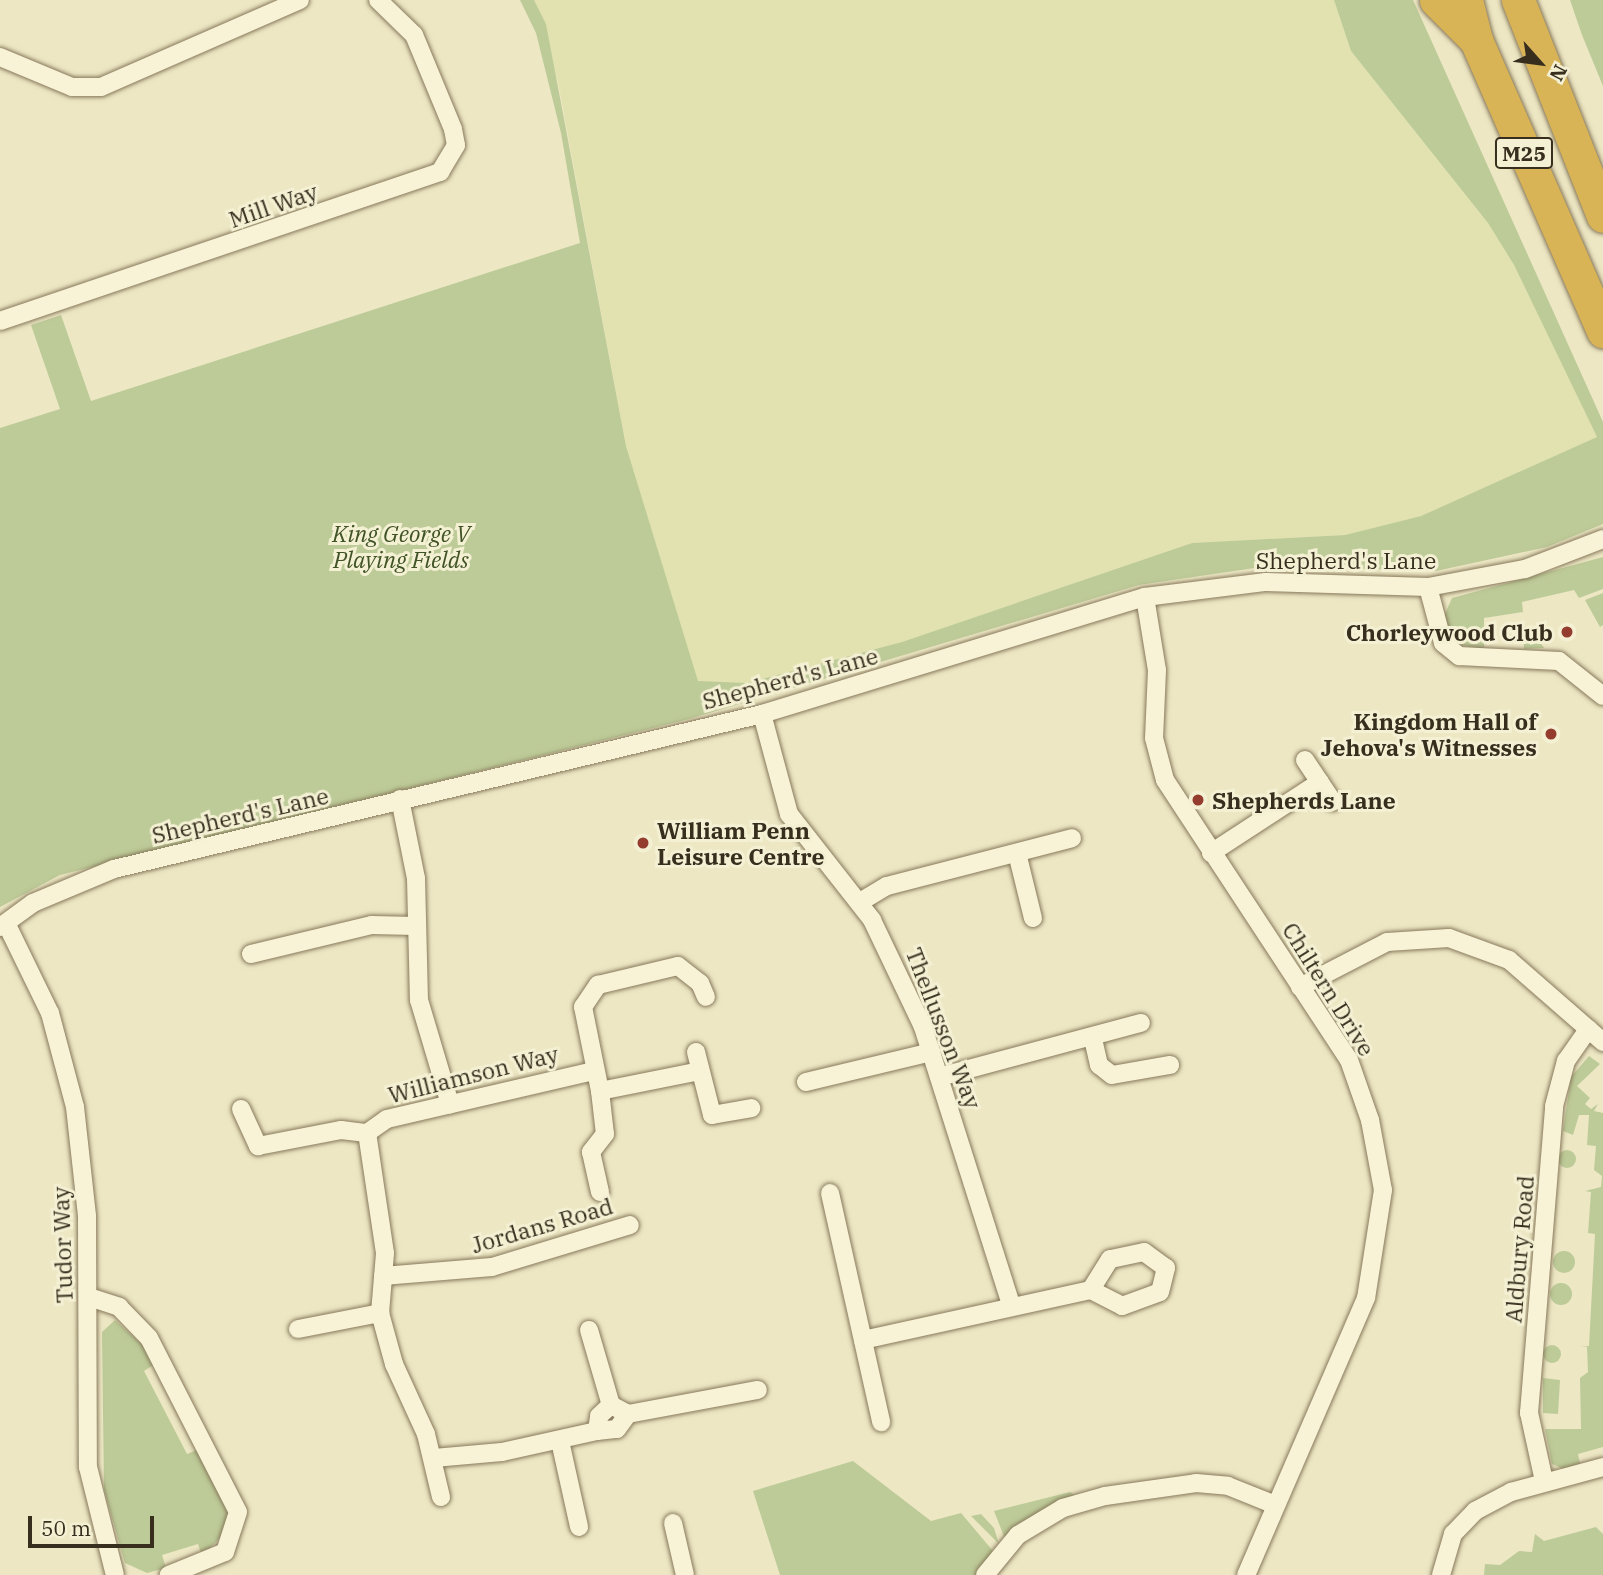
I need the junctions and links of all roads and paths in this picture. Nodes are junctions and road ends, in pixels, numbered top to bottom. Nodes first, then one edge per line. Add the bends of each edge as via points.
1 (300, 0) edge
2 (378, 0) edge
3 (1436, 0) edge
4 (1466, 0) edge
5 (1518, 0) edge
6 (1476, 40) junction
7 (0, 57) edge
8 (1603, 216) edge
9 (0, 321) edge
10 (1603, 331) edge
11 (1603, 539) edge
12 (1428, 587) junction
13 (1145, 597) junction
14 (1602, 693) edge
15 (762, 714) junction
16 (1305, 760) dead end
17 (1320, 782) junction
18 (400, 799) junction
19 (1333, 802) dead end
20 (1072, 838) dead end
21 (1017, 853) junction
22 (1212, 853) junction
23 (860, 902) junction
24 (1033, 918) dead end
25 (3, 926) edge
26 (415, 926) junction
27 (251, 954) dead end
28 (1300, 987) junction
29 (706, 998) dead end
30 (1141, 1023) dead end
31 (1588, 1029) junction
32 (1093, 1039) junction
33 (1603, 1042) edge
34 (696, 1052) dead end
35 (931, 1052) junction
36 (1170, 1065) dead end
37 (594, 1071) junction
38 (700, 1071) junction
39 (939, 1077) junction
40 (806, 1082) dead end
41 (600, 1091) junction
42 (450, 1104) junction
43 (751, 1108) dead end
44 (241, 1109) dead end
45 (367, 1133) junction
46 (600, 1192) dead end
47 (830, 1193) dead end
48 (630, 1225) dead end
49 (383, 1276) junction
50 (1091, 1290) dead end
51 (89, 1297) junction
52 (1011, 1304) junction
53 (380, 1313) junction
54 (298, 1329) dead end
55 (589, 1330) dead end
56 (863, 1340) junction
57 (758, 1390) dead end
58 (611, 1405) junction
59 (628, 1414) junction
60 (881, 1422) dead end
61 (597, 1431) junction
62 (560, 1441) junction
63 (434, 1458) junction
64 (1603, 1467) edge
65 (1544, 1481) junction
66 (442, 1497) dead end
67 (1273, 1504) junction
68 (673, 1523) dead end
69 (579, 1527) dead end
70 (115, 1575) edge
71 (169, 1575) edge
72 (685, 1575) edge
73 (985, 1575) edge
74 (1246, 1575) edge
75 (1441, 1575) edge

1 - 7 street via 101,88 72,87
2 - 9 street, Mill Way via 403,20 426,56 456,145 440,172
3 - 6 highway, M25
4 - 6 highway, M25
5 - 8 highway, M25
6 - 10 highway, M25
11 - 12 street, Shepherd's Lane via 1525,569
12 - 13 street, Shepherd's Lane via 1266,582
12 - 14 street via 1443,643 1459,656 1559,661
13 - 15 street, Shepherd's Lane
13 - 22 street, Chiltern Drive via 1157,670 1157,757 1176,801
15 - 18 street, Shepherd's Lane
15 - 23 street, Thellusson Way via 789,814
16 - 17 street
17 - 19 street
17 - 22 street
18 - 25 street, Shepherd's Lane via 278,834 114,869 33,903
18 - 26 street via 416,878
20 - 21 street
21 - 23 street via 887,886
21 - 24 street
22 - 28 street, Chiltern Drive
23 - 35 street, Thellusson Way via 887,946
25 - 51 street, Tudor Way via 50,1013 75,1107
26 - 27 street via 372,925
26 - 42 street via 419,1000
28 - 31 street via 1387,942 1449,938 1509,960
28 - 67 street, Chiltern Drive via 1333,1033 1361,1090 1384,1210 1353,1332
29 - 37 street via 700,983 678,966 592,988 583,1007
30 - 32 street
31 - 33 street
31 - 65 street, Aldbury Road via 1566,1061 1554,1106 1529,1413
32 - 36 street via 1100,1065 1112,1075
32 - 39 street
34 - 38 street
35 - 39 street, Thellusson Way
35 - 40 street
37 - 41 street
37 - 42 street, Williamson Way
38 - 41 street
38 - 43 street via 712,1115
39 - 52 street, Thellusson Way
41 - 46 street via 605,1134 591,1152
42 - 45 street, Williamson Way via 387,1119
44 - 45 street via 258,1146 341,1130
45 - 49 street
47 - 56 street
48 - 49 street, Jordans Road via 492,1267
49 - 53 street
50 - 52 street via 1041,1304
51 - 70 street, Tudor Way via 88,1467
51 - 71 street via 119,1307 149,1338 237,1512 225,1552
52 - 56 street
53 - 54 street
53 - 63 street via 394,1364
55 - 58 street
56 - 60 street
57 - 59 street
58 - 59 street
58 - 61 street via 599,1416
59 - 61 street via 617,1429
61 - 62 street
62 - 63 street
62 - 69 street
63 - 66 street
64 - 65 street
65 - 75 street via 1475,1511 1453,1534
67 - 73 street via 1228,1486 1196,1482 1105,1496 1042,1519 1005,1546
67 - 74 street, Chiltern Drive
68 - 72 street

